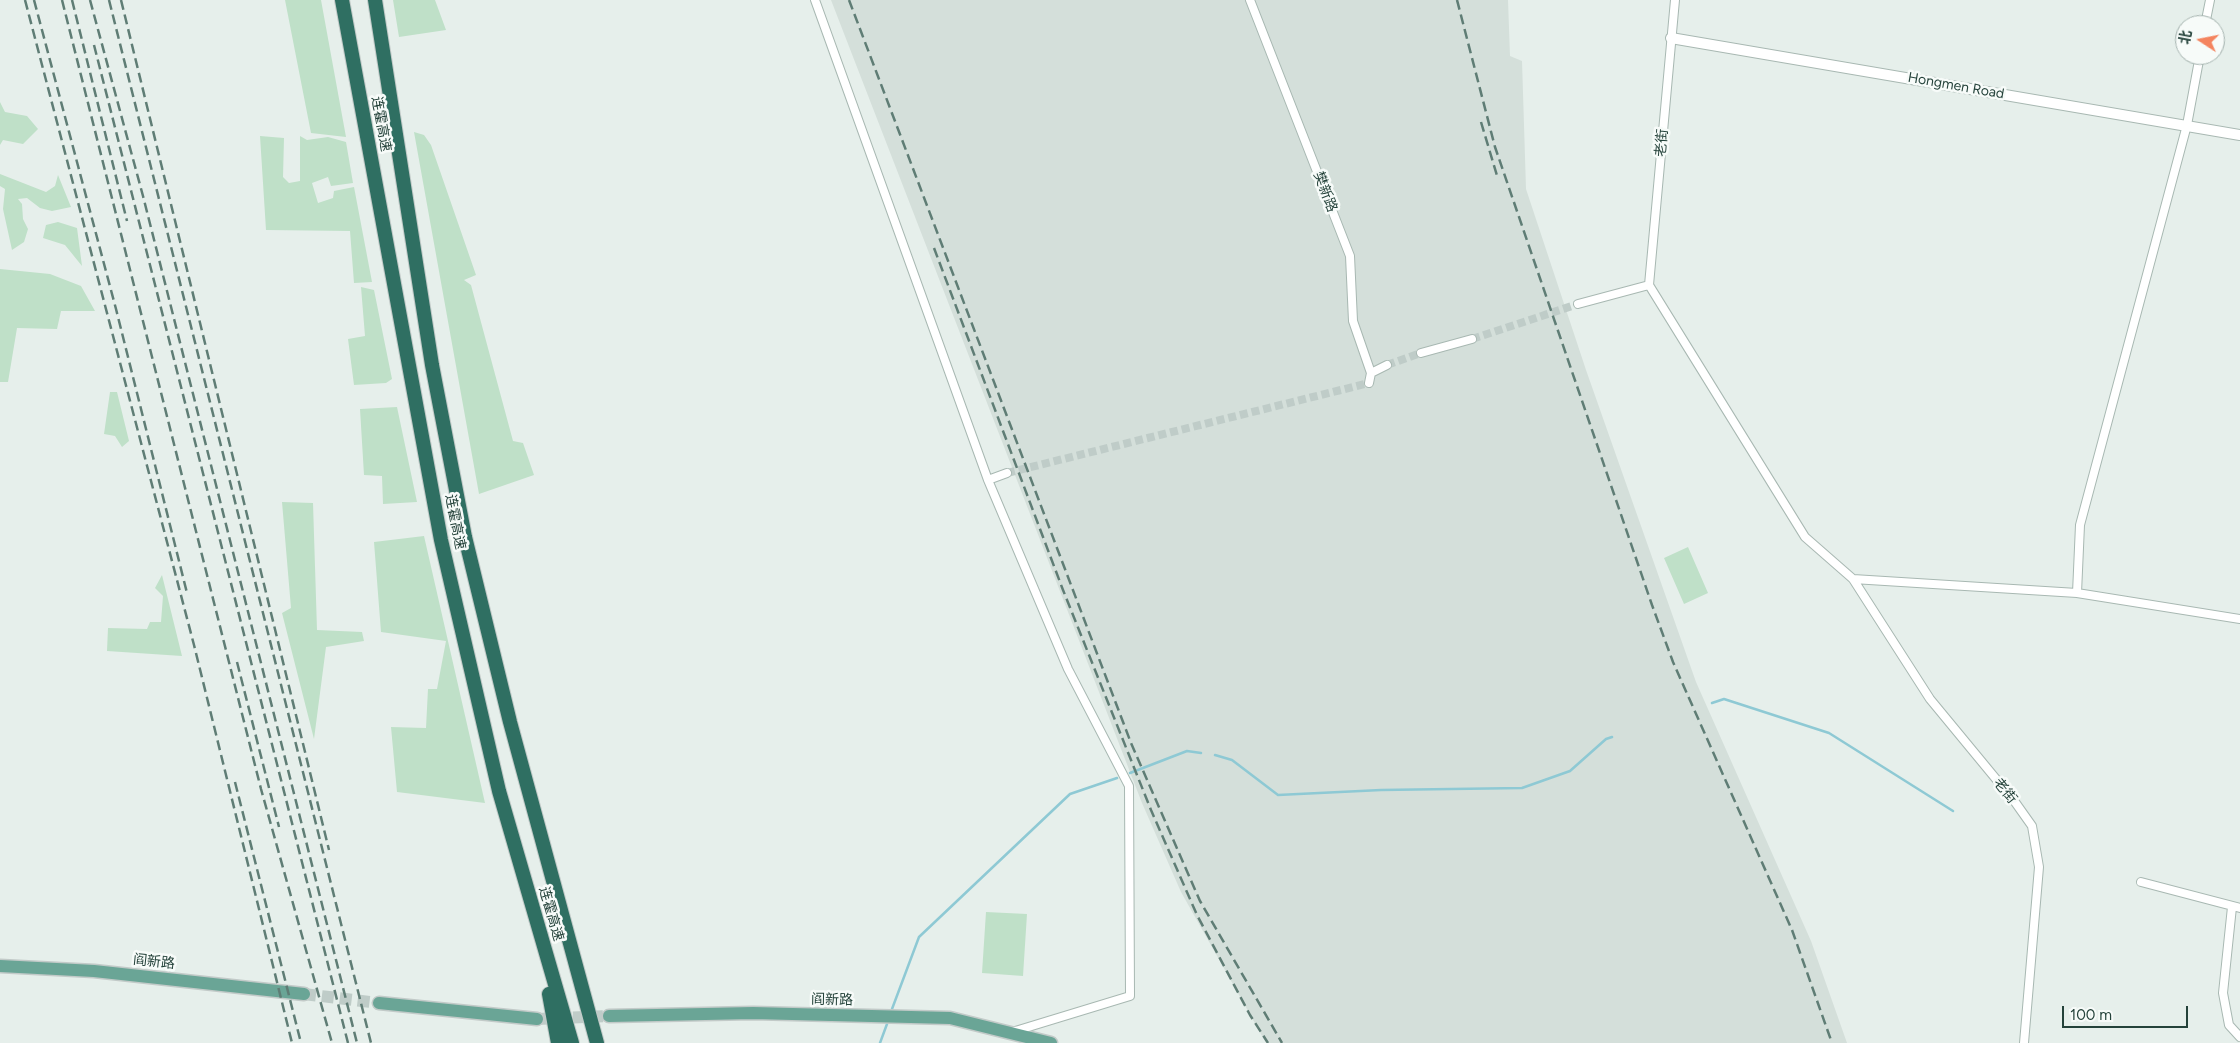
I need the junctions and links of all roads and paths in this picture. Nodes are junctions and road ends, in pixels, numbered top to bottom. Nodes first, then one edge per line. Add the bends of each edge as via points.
1 (342, 0) edge
2 (374, 0) edge
3 (815, 0) edge
4 (1250, 0) edge
5 (1675, 0) edge
6 (2210, 0) edge
7 (2208, 15) edge
8 (1671, 38) junction
9 (2198, 65) edge
10 (2187, 125) junction
11 (2240, 135) edge
12 (1650, 285) junction
13 (1578, 304) tunnel mouth
14 (1472, 339) tunnel mouth
15 (1421, 353) tunnel mouth
16 (1387, 365) tunnel mouth
17 (1371, 373) junction
18 (1369, 383) dead end
19 (1007, 472) tunnel mouth
20 (988, 480) junction
21 (1853, 579) junction
22 (2077, 594) junction
23 (2240, 619) edge
24 (2141, 882) dead end
25 (2236, 908) edge
26 (537, 925) junction
27 (0, 966) edge
28 (304, 994) tunnel mouth
29 (379, 1003) tunnel mouth
30 (609, 1016) tunnel mouth
31 (537, 1019) tunnel mouth
32 (1010, 1033) junction
33 (2240, 1037) edge
34 (558, 1043) edge
35 (572, 1043) edge
36 (597, 1043) edge
37 (1051, 1043) edge
38 (2024, 1043) edge

1 - 26 highway, 连霍高速 via 441,540 499,791
2 - 36 highway, 连霍高速 via 432,365 464,537 524,778
3 - 20 street
4 - 17 street, 樊新路 via 1350,256 1353,321
5 - 8 street, 老街
6 - 7 street
8 - 10 street, Hongmen Road
8 - 12 street, 老街
9 - 10 street
10 - 11 street, Hongmen Road
10 - 22 street via 2080,525
12 - 13 street
12 - 21 street, 老街 via 1805,537
14 - 15 street
16 - 17 street
17 - 18 street
19 - 20 street
20 - 32 street via 1068,669 1129,786 1130,996
21 - 22 street
21 - 38 street, 老街 via 1930,699 2032,826 2039,867
22 - 23 street
24 - 25 street
25 - 33 street via 2222,993 2229,1024
26 - 34 highway
26 - 35 highway, 连霍高速
27 - 28 main road, 阎新路 via 94,971
29 - 31 main road
30 - 32 main road, 阎新路 via 753,1013 950,1018
32 - 37 main road, 阎新路

